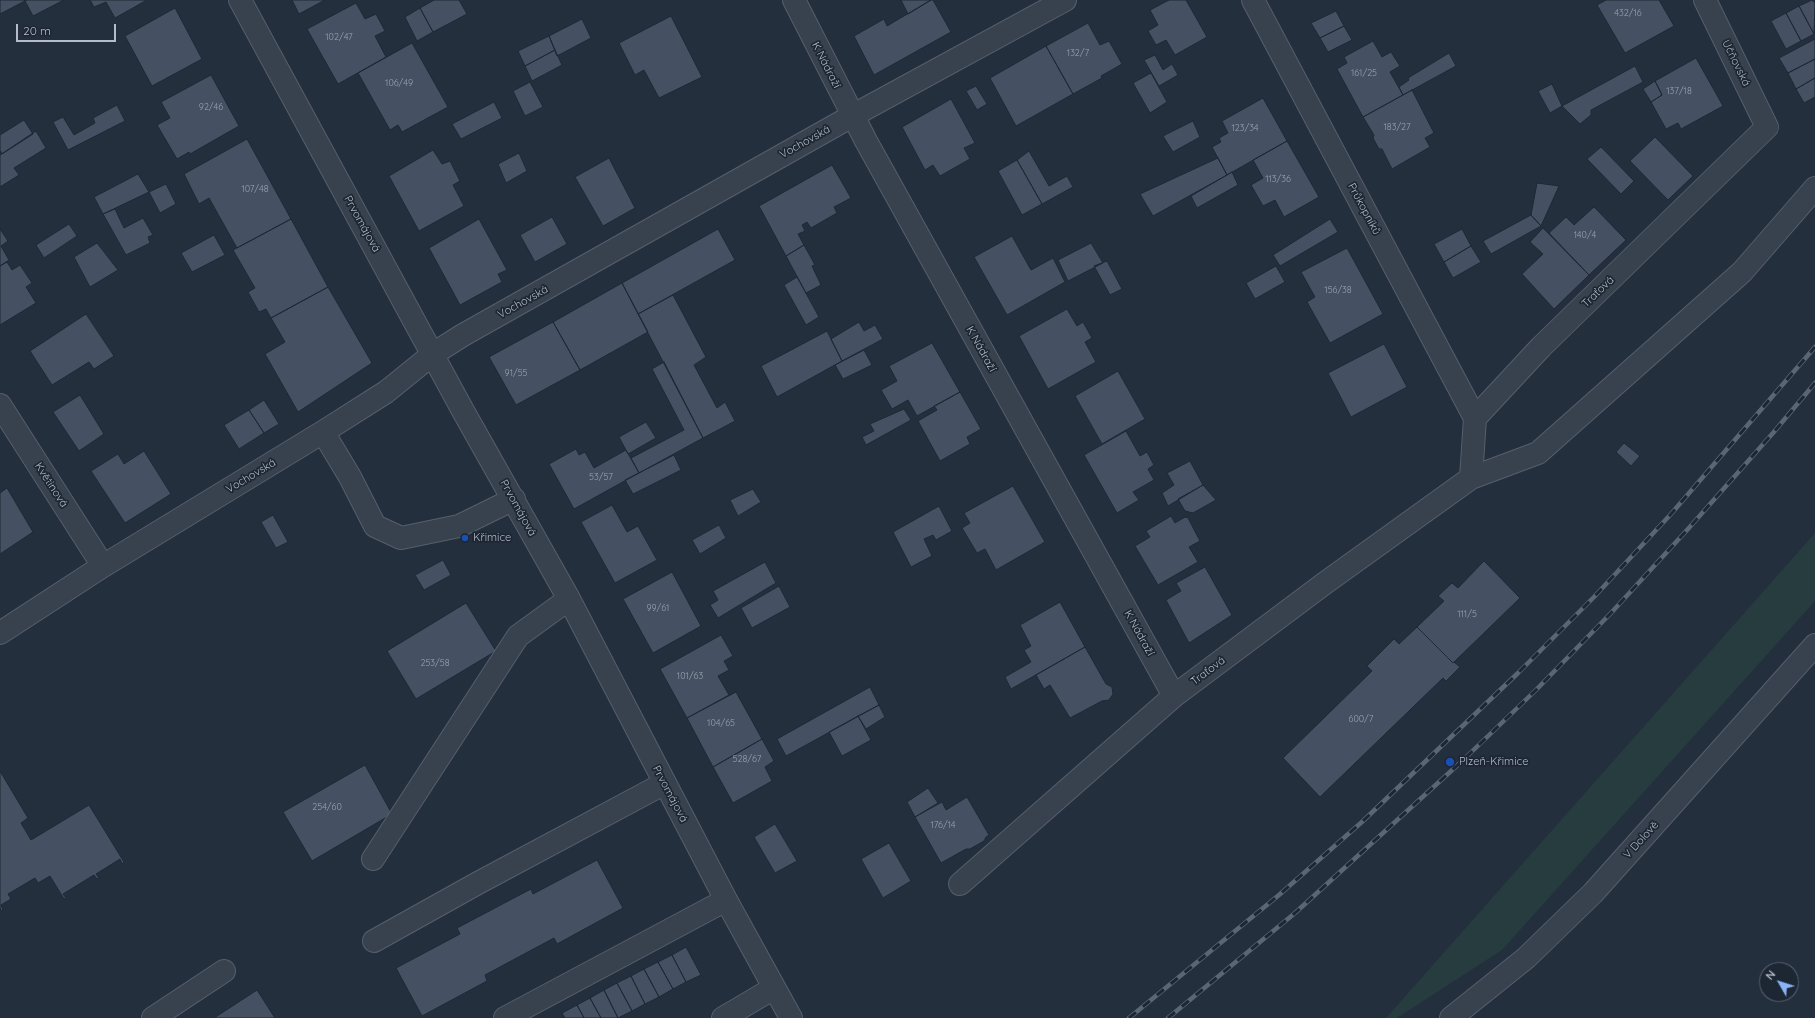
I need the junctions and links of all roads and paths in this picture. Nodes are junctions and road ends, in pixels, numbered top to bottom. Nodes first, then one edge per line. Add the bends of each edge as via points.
1 (240, 0) edge
2 (794, 0) edge
3 (1065, 0) edge
4 (1253, 0) edge
5 (1705, 0) edge
6 (852, 116) junction
7 (1767, 127) joint
8 (1815, 188) edge
9 (433, 354) junction
10 (0, 405) edge
11 (1475, 418) junction
12 (323, 432) junction
13 (1472, 478) junction
14 (514, 499) junction
15 (103, 566) junction
16 (569, 599) junction
17 (0, 633) edge
18 (1815, 645) edge
19 (1174, 696) junction
20 (665, 783) junction
21 (373, 859) dead end
22 (960, 884) dead end
23 (726, 900) junction
24 (374, 942) dead end
25 (224, 971) dead end
26 (774, 988) junction
27 (153, 1018) edge
28 (505, 1018) edge
29 (723, 1018) edge
30 (791, 1018) edge
31 (1451, 1018) edge

1 - 9 street, Prvomájová
2 - 6 street, K Nádraží
3 - 6 street, Vochovská
4 - 11 street, Průkopníků
5 - 7 street, Učňovská
6 - 9 street, Vochovská
6 - 19 street, K Nádraží
7 - 11 street, Traťová via 1541,347
8 - 13 street, Traťová via 1742,272 1538,453
9 - 12 street, Vochovská via 386,392
9 - 14 street, Prvomájová
10 - 15 street, Květinová
11 - 13 street
12 - 14 street via 375,526 401,538 459,526
12 - 15 street, Vochovská
13 - 19 street, Traťová via 1325,583
14 - 16 street, Prvomájová
15 - 17 street, Vochovská
16 - 20 street, Prvomájová
16 - 21 street via 518,636
18 - 31 street, V Dolově via 1593,893 1526,958
19 - 22 street, Traťová
20 - 23 street, Prvomájová
20 - 24 street
23 - 26 street, Prvomájová
23 - 28 street
25 - 27 street
26 - 29 street
26 - 30 street, Prvomájová

